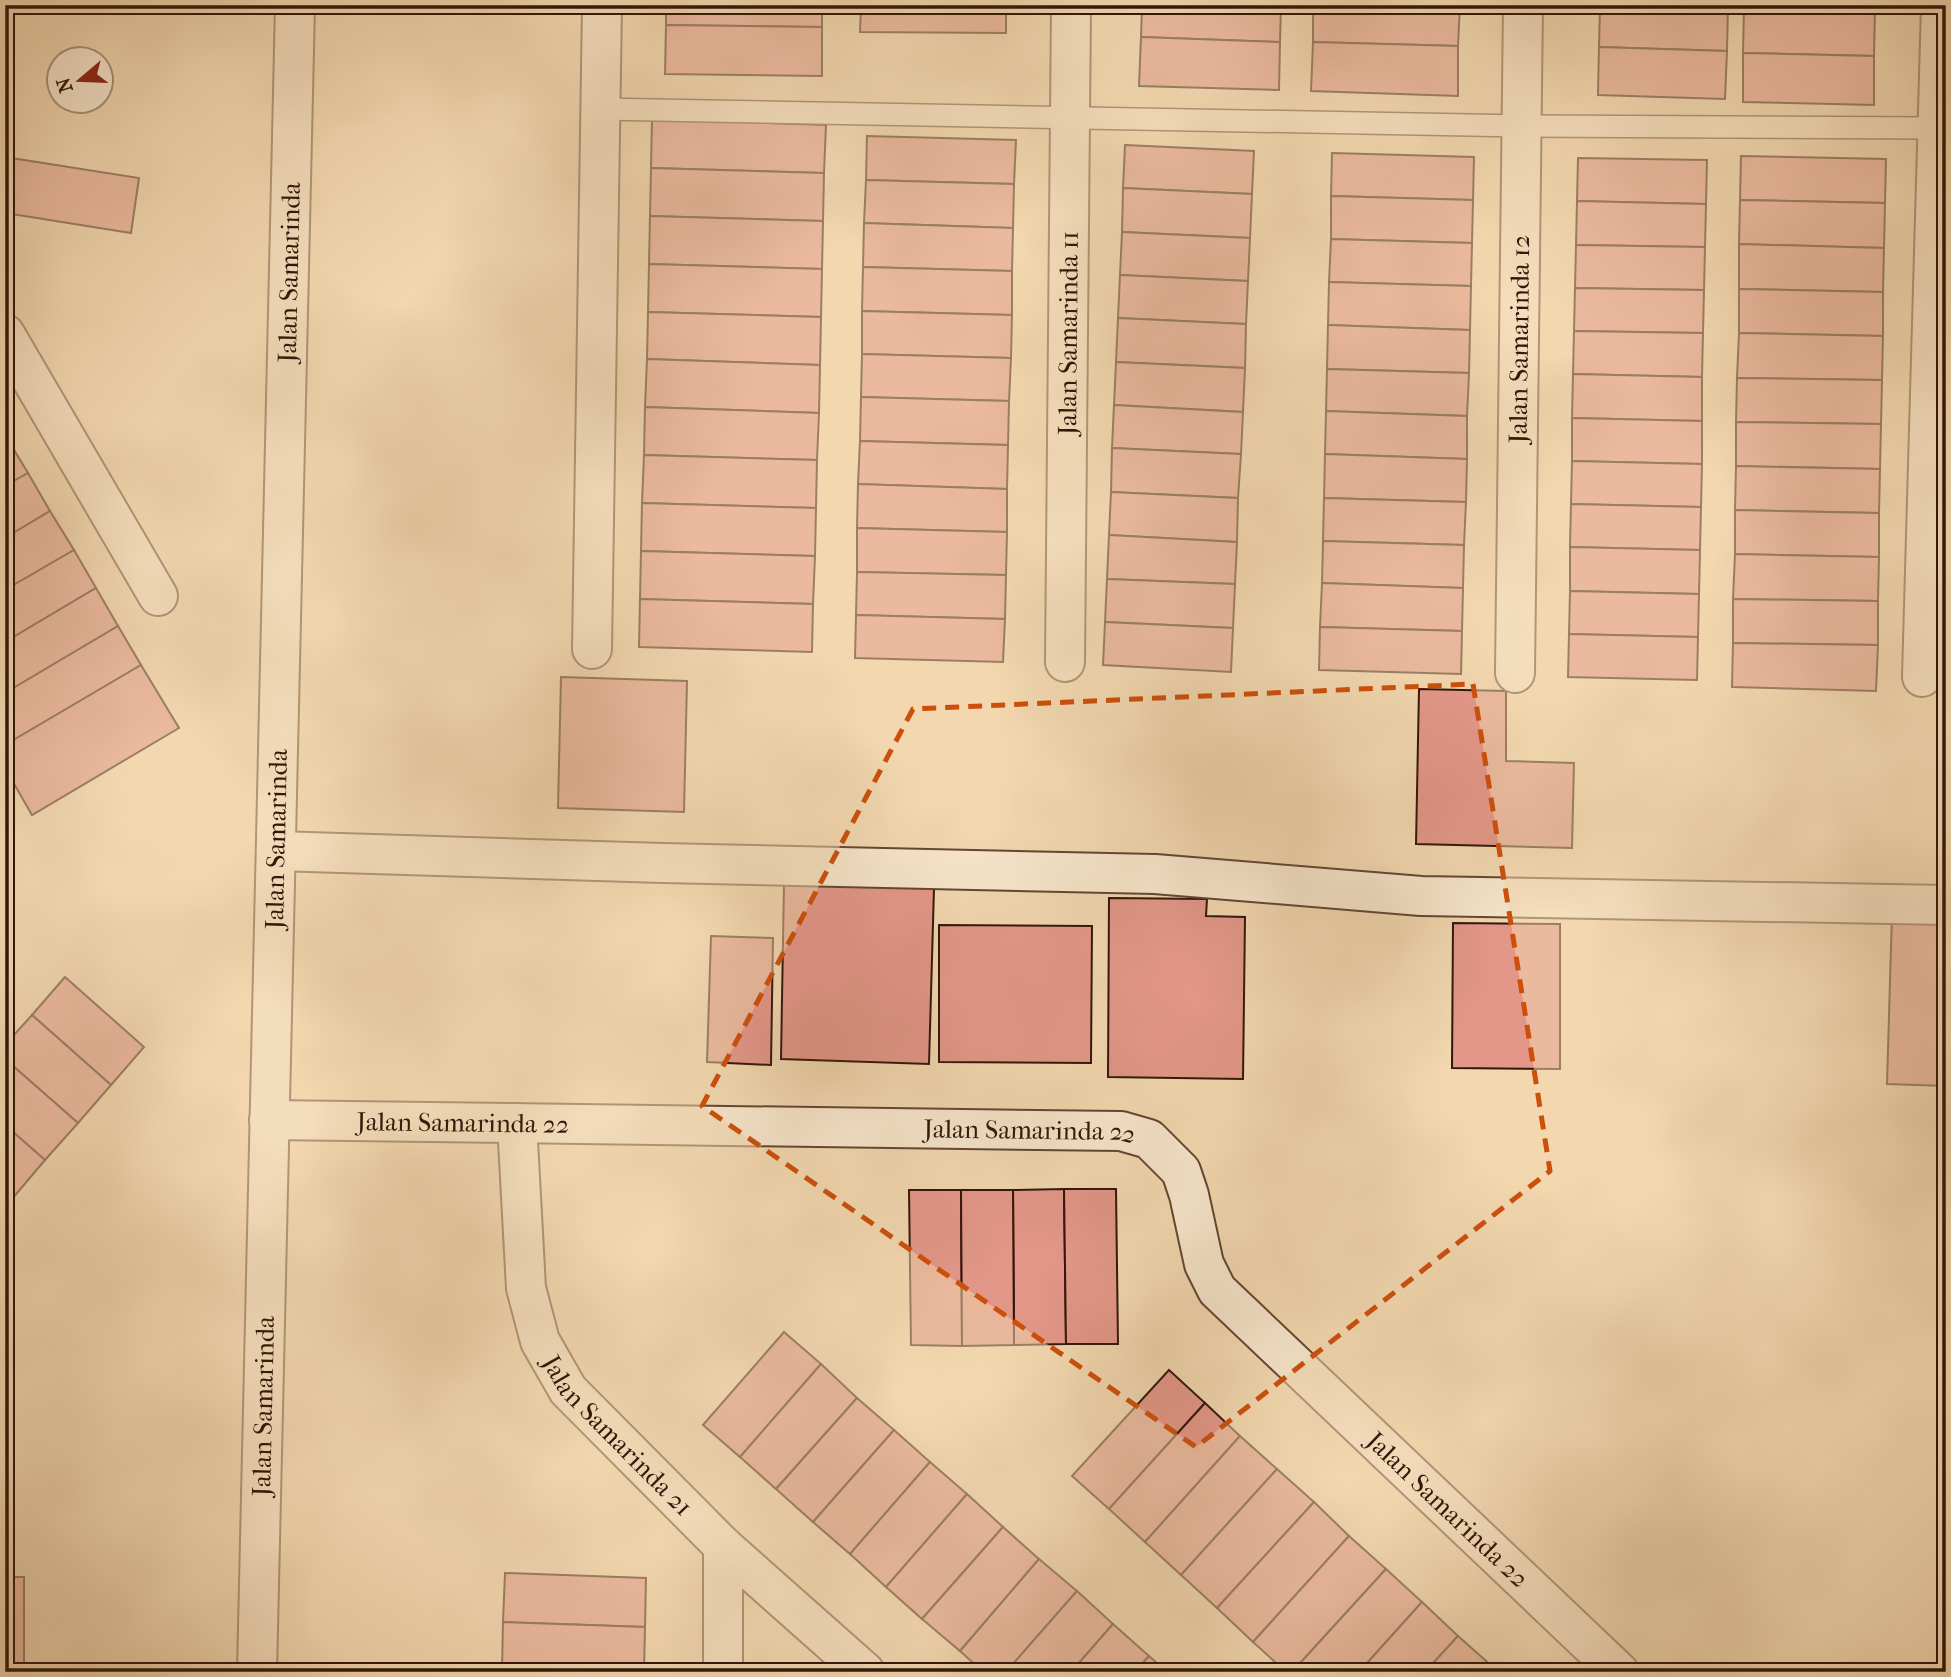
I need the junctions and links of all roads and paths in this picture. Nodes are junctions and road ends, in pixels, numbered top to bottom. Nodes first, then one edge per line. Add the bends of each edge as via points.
1 (295, 5) edge
2 (602, 5) edge
3 (1071, 5) edge
4 (1523, 5) edge
5 (1941, 5) edge
6 (601, 109) junction
7 (1069, 118) junction
8 (1522, 126) junction
9 (1938, 128) junction
10 (1939, 330) edge
11 (5, 334) edge
12 (158, 596) dead end
13 (592, 649) dead end
14 (1065, 662) dead end
15 (1515, 673) dead end
16 (1922, 677) dead end
17 (276, 851) junction
18 (1946, 905) edge
19 (269, 1120) junction
20 (517, 1123) junction
21 (723, 1546) junction
22 (257, 1672) edge
23 (723, 1672) edge
24 (865, 1672) edge
25 (1619, 1672) edge

1 - 17 street, Jalan Samarinda
2 - 6 street
3 - 7 street, Jalan Samarinda 11
4 - 8 street, Jalan Samarinda 12
5 - 9 street
6 - 7 lane
6 - 13 street
7 - 8 lane
7 - 14 street, Jalan Samarinda 11
8 - 9 lane
8 - 15 street, Jalan Samarinda 12
9 - 10 street
10 - 16 street
11 - 12 street
17 - 18 street via 1155,874 1421,896
17 - 19 street, Jalan Samarinda
19 - 20 street, Jalan Samarinda 22
19 - 22 street, Jalan Samarinda
20 - 21 street, Jalan Samarinda 21 via 526,1288 540,1341 568,1390
20 - 25 street, Jalan Samarinda 22 via 1121,1131 1149,1139 1181,1171 1204,1264 1217,1290
21 - 23 street
21 - 24 street, Jalan Samarinda 21

